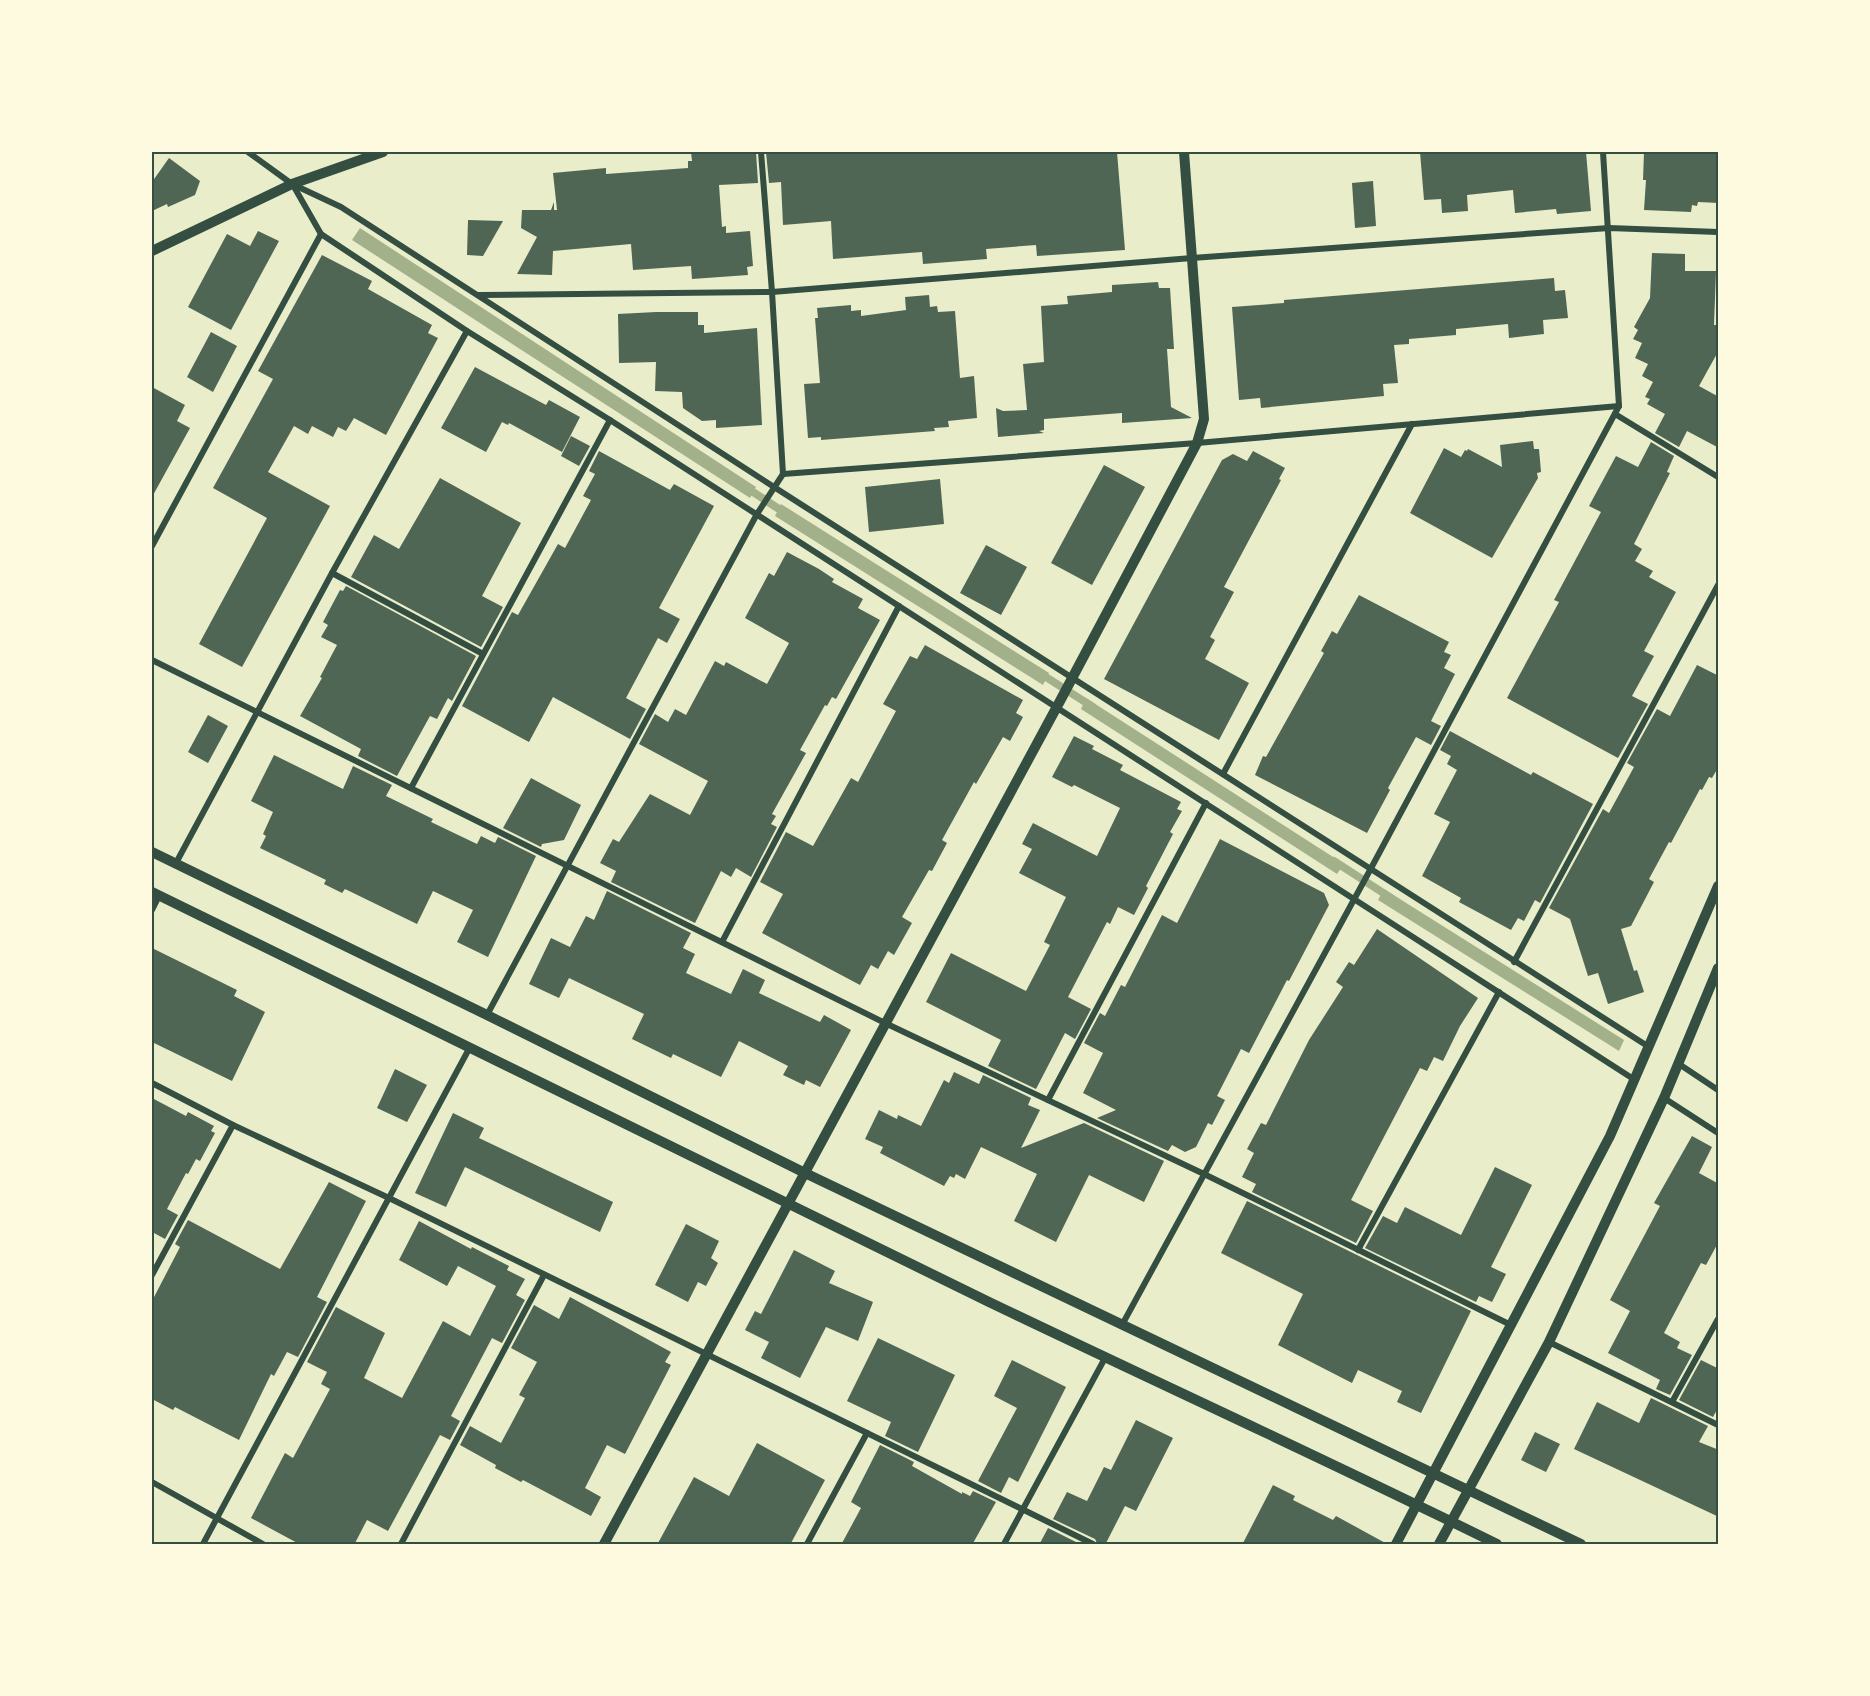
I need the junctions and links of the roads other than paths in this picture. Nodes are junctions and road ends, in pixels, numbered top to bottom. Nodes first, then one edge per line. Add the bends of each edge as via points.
1 (248, 152) edge
2 (383, 152) edge
3 (761, 152) edge
4 (1184, 152) edge
5 (1603, 152) edge
6 (292, 184) junction
7 (1609, 228) junction
8 (1719, 232) edge
9 (321, 234) junction
10 (152, 251) edge
11 (1192, 258) junction
12 (772, 292) junction
13 (478, 295) junction
14 (467, 331) junction
15 (1619, 406) junction
16 (1615, 414) junction
17 (610, 420) junction
18 (1412, 424) junction
19 (1197, 443) junction
20 (783, 474) junction
21 (1719, 477) edge
22 (772, 490) junction
23 (758, 512) junction
24 (152, 546) edge
25 (332, 573) junction
26 (1719, 585) edge
27 (899, 606) junction
28 (483, 654) junction
29 (152, 660) edge
30 (1071, 681) junction
31 (1058, 704) junction
32 (258, 712) junction
33 (1223, 774) junction
34 (411, 788) junction
35 (1206, 803) junction
36 (152, 852) edge
37 (176, 863) junction
38 (567, 865) junction
39 (1370, 871) junction
40 (1719, 886) edge
41 (155, 894) edge
42 (1355, 897) junction
43 (152, 909) edge
44 (722, 942) junction
45 (1514, 962) junction
46 (1719, 968) edge
47 (1499, 993) junction
48 (487, 1015) junction
49 (885, 1023) junction
50 (470, 1047) junction
51 (1649, 1047) junction
52 (1679, 1064) junction
53 (1635, 1080) junction
54 (152, 1083) edge
55 (1719, 1090) edge
56 (1664, 1098) junction
57 (1048, 1100) junction
58 (233, 1125) junction
59 (1719, 1133) edge
60 (805, 1173) junction
61 (1204, 1174) junction
62 (389, 1198) junction
63 (787, 1204) junction
64 (1358, 1250) junction
65 (152, 1275) edge
66 (544, 1275) junction
67 (1719, 1319) edge
68 (1122, 1325) junction
69 (1511, 1325) junction
70 (1549, 1342) junction
71 (705, 1355) junction
72 (1105, 1358) junction
73 (1672, 1402) junction
74 (1719, 1425) edge
75 (867, 1433) junction
76 (1433, 1472) junction
77 (152, 1482) edge
78 (1469, 1490) junction
79 (1416, 1504) junction
80 (1023, 1509) junction
81 (217, 1519) junction
82 (1451, 1522) junction
83 (203, 1545) edge
84 (263, 1545) edge
85 (401, 1545) edge
86 (604, 1545) edge
87 (807, 1545) edge
88 (1004, 1545) edge
89 (1093, 1545) edge
90 (1396, 1545) edge
91 (1439, 1545) edge
92 (1497, 1545) edge
93 (1581, 1545) edge

1 - 6 street
2 - 6 street
3 - 12 street
4 - 11 street
5 - 7 street
6 - 9 street
6 - 10 street
6 - 13 street via 341,207
7 - 8 street
7 - 11 street
7 - 15 street
9 - 14 street
9 - 24 street
11 - 12 street
11 - 19 street via 1204,419
12 - 13 street
12 - 20 street
13 - 22 street
14 - 17 street
14 - 25 street
15 - 16 street
15 - 18 street
16 - 21 street
16 - 39 street
17 - 23 street
17 - 28 street
18 - 19 street
18 - 33 street
19 - 20 street
19 - 30 street
20 - 22 street
22 - 23 street
22 - 30 street
23 - 27 street
23 - 38 street
25 - 28 street
25 - 32 street
26 - 45 street
27 - 31 street
27 - 44 street
28 - 34 street
29 - 32 street
30 - 31 street
30 - 33 street
31 - 35 street
31 - 49 street
32 - 34 street
32 - 37 street
33 - 39 street
34 - 38 street
35 - 42 street
35 - 57 street
36 - 37 street
37 - 48 street
38 - 44 street
38 - 48 street
39 - 42 street
39 - 45 street
40 - 51 street
41 - 43 street
41 - 50 street
42 - 47 street
42 - 61 street
44 - 49 street
45 - 51 street
46 - 52 street
47 - 53 street
47 - 64 street
48 - 60 street
49 - 57 street
49 - 60 street
50 - 62 street
50 - 63 street
51 - 53 street
52 - 55 street
52 - 56 street
53 - 69 street
54 - 58 street
56 - 59 street
56 - 70 street
57 - 61 street
58 - 62 street
58 - 65 street
60 - 63 street
60 - 68 street
61 - 64 street
61 - 68 street
62 - 66 street
62 - 81 street
63 - 71 street
63 - 72 street
64 - 69 street
66 - 71 street
66 - 85 street
67 - 73 street
68 - 76 street
69 - 76 street
70 - 73 street
70 - 78 street
71 - 75 street
71 - 86 street
72 - 79 street
72 - 80 street
73 - 74 street
75 - 80 street
75 - 87 street
76 - 78 street
76 - 79 street
77 - 81 street
78 - 82 street
78 - 93 street
79 - 82 street
79 - 90 street
80 - 88 street
80 - 89 street
81 - 83 street
81 - 84 street
82 - 91 street
82 - 92 street

